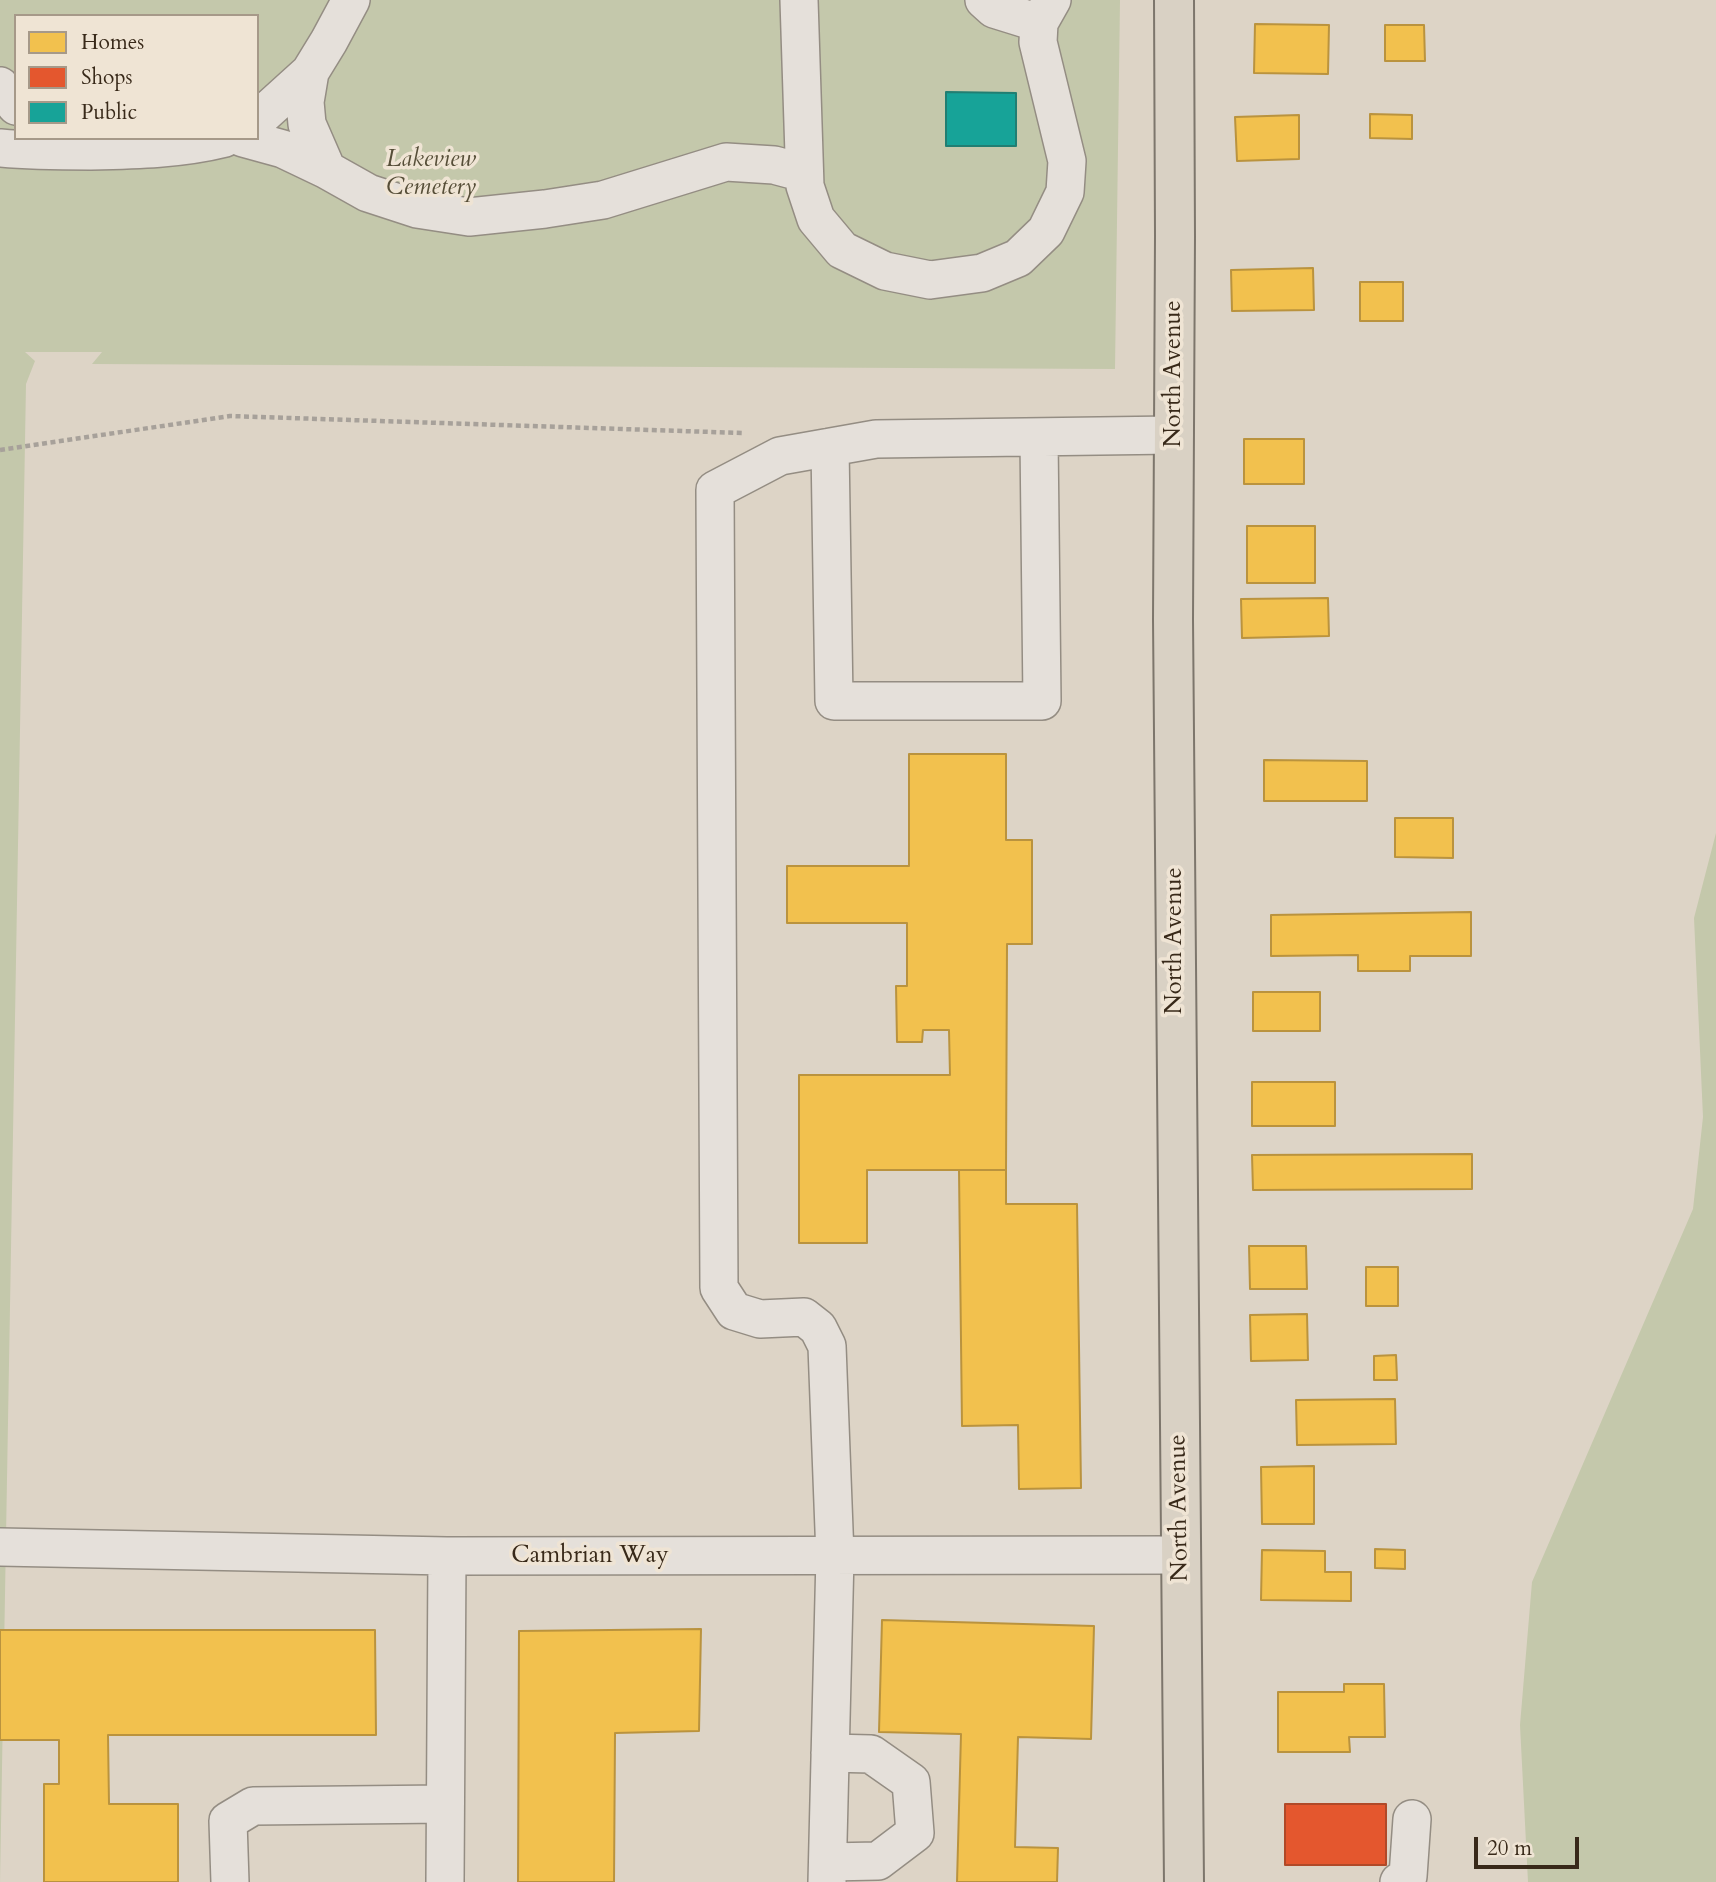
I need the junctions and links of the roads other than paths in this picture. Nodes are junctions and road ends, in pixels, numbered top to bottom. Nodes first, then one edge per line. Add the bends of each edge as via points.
1 (351, 0) edge
2 (799, 0) edge
3 (984, 0) edge
4 (1174, 0) edge
5 (1046, 11) edge
6 (310, 72) junction
7 (0, 86) edge
8 (14, 104) edge
9 (259, 118) edge
10 (217, 140) edge
11 (250, 140) edge
12 (58, 145) edge
13 (0, 148) edge
14 (327, 170) junction
15 (804, 173) junction
16 (1174, 435) junction
17 (1040, 438) junction
18 (830, 447) junction
19 (0, 1547) edge
20 (1181, 1555) junction
21 (447, 1556) junction
22 (835, 1556) junction
23 (830, 1753) junction
24 (445, 1804) junction
25 (1412, 1819) dead end
26 (827, 1872) edge
27 (230, 1882) edge
28 (444, 1882) edge
29 (1184, 1882) edge
30 (1399, 1882) edge

1 - 6 street
2 - 15 street
3 - 5 street via 994,9
4 - 16 main road, North Avenue
5 - 15 street via 1038,42 1067,161 1065,192 1046,231 1018,258 982,273 930,280 885,271 842,250 816,219
6 - 9 street
6 - 14 street via 307,124
7 - 8 street
10 - 12 street via 144,150
11 - 14 street via 283,149
12 - 13 street
14 - 15 street via 380,197 417,209 469,217 603,200 726,162 774,165
16 - 17 street
16 - 20 main road, North Avenue
17 - 18 street via 876,439
17 - 18 street via 1042,701 834,701
18 - 22 street via 780,456 715,489 719,1288 734,1311 760,1319 804,1317 818,1328 827,1346
19 - 21 street, Cambrian Way
20 - 22 street, Cambrian Way
20 - 29 main road, North Avenue
21 - 22 street, Cambrian Way
21 - 24 street
22 - 23 street
23 - 26 street
23 - 26 street via 870,1754 911,1782 915,1833 878,1861
24 - 27 street via 253,1806 228,1821
24 - 28 street
25 - 30 street via 1408,1875

